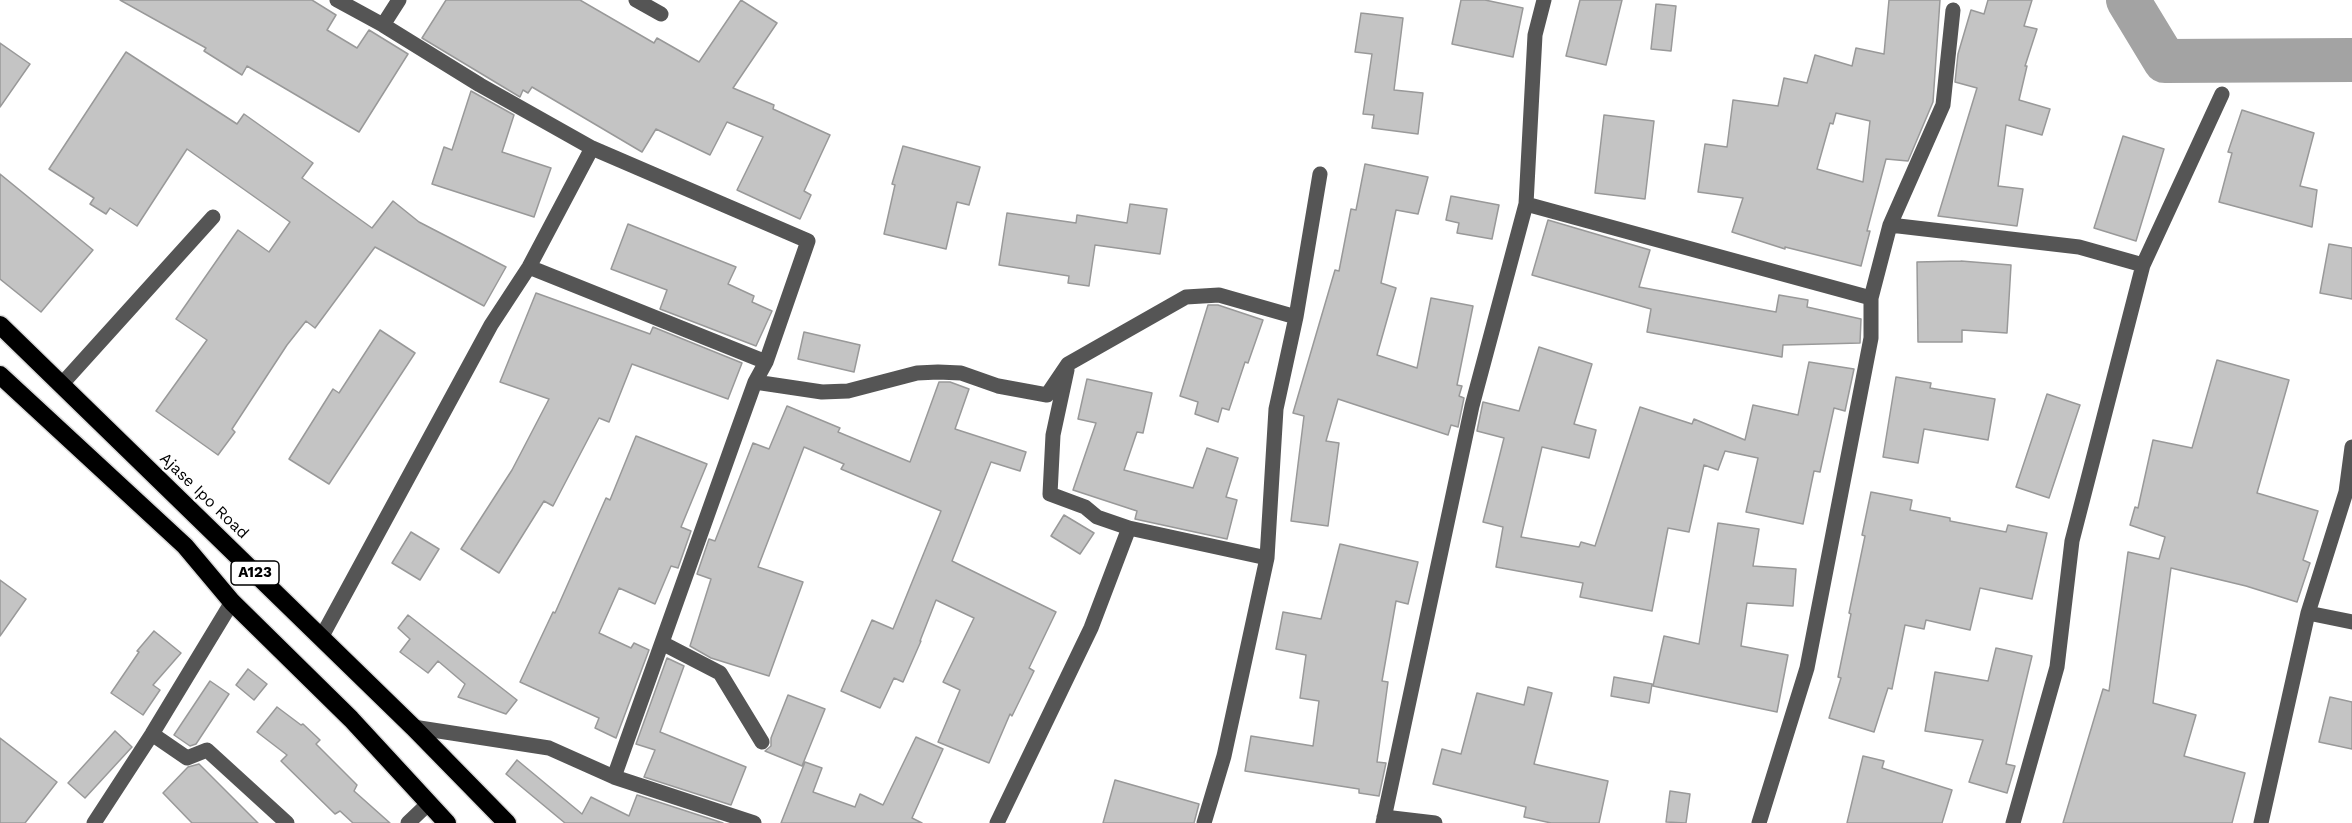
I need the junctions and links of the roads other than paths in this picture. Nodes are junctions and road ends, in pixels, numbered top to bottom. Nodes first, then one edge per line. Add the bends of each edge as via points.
1 (337, 0) edge
2 (399, 0) edge
3 (636, 0) edge
4 (1544, 0) edge
5 (1953, 10) dead end
6 (661, 14) dead end
7 (383, 25) junction
8 (2222, 94) dead end
9 (592, 148) junction
10 (1320, 174) dead end
11 (1526, 204) junction
12 (213, 217) dead end
13 (1890, 225) junction
14 (2143, 266) junction
15 (529, 267) junction
16 (1871, 298) junction
17 (1296, 317) junction
18 (0, 325) edge
19 (766, 362) junction
20 (1068, 364) junction
21 (0, 375) edge
22 (755, 382) junction
23 (61, 384) junction
24 (2352, 447) edge
25 (1129, 528) junction
26 (1267, 558) junction
27 (232, 602) junction
28 (2308, 613) junction
29 (2352, 622) edge
30 (321, 638) junction
31 (662, 643) junction
32 (413, 727) junction
33 (152, 734) junction
34 (762, 742) dead end
35 (614, 777) junction
36 (428, 804) junction
37 (1383, 820) edge
38 (94, 823) edge
39 (287, 823) edge
40 (408, 823) edge
41 (447, 823) edge
42 (507, 823) edge
43 (754, 823) edge
44 (997, 823) edge
45 (1204, 823) edge
46 (1435, 823) edge
47 (1759, 823) edge
48 (2013, 823) edge
49 (2261, 823) edge

1 - 7 street
2 - 7 street
3 - 6 street
4 - 11 street via 1535,35
5 - 13 street via 1943,105
7 - 9 street
8 - 14 street
9 - 15 street
9 - 19 street via 808,242
10 - 17 street
11 - 16 street
11 - 37 street via 1472,406
12 - 23 street
13 - 14 street via 2079,247
13 - 16 street
14 - 48 street via 2072,541 2057,667
15 - 19 street
15 - 30 street via 491,325
16 - 47 street via 1871,338 1807,668
17 - 20 street via 1219,296 1186,297
17 - 26 street via 1276,409
18 - 23 highway, Ajase Ipo Road / A123
19 - 22 street
20 - 22 street via 1047,395 998,386 962,373 917,374 848,391 822,392
20 - 25 street via 1053,435 1050,494
21 - 27 highway, A123 via 184,546
22 - 31 street
23 - 30 highway, Ajase Ipo Road / A123
24 - 28 street via 2346,492
25 - 26 street
25 - 44 street via 1090,628
26 - 45 street via 1230,733
27 - 33 street
27 - 36 highway, A123 via 351,720
28 - 29 street
28 - 49 street
30 - 32 highway, Ajase Ipo Road / A123
31 - 34 street via 720,673
31 - 35 street
32 - 35 street via 549,748
32 - 42 highway, Ajase Ipo Road / A123
33 - 38 street
33 - 39 street via 187,758 207,750
35 - 43 street
36 - 40 street
36 - 41 highway, A123
37 - 46 street

